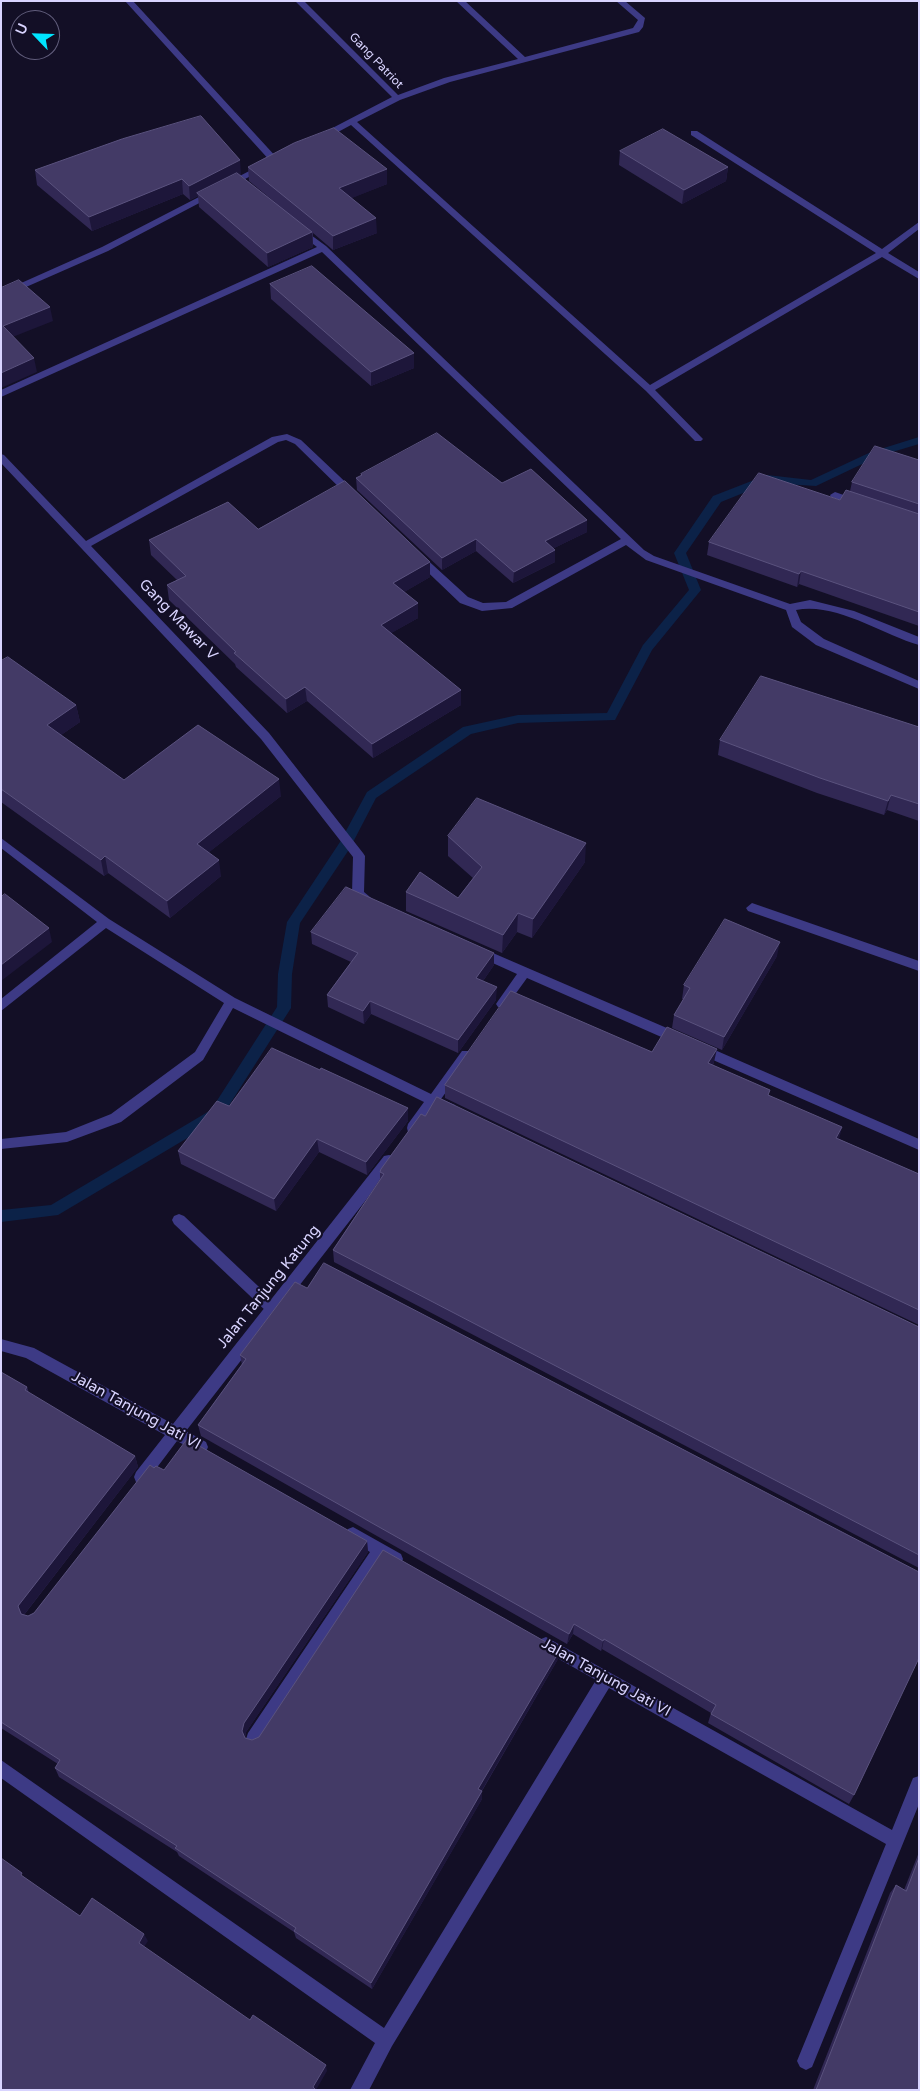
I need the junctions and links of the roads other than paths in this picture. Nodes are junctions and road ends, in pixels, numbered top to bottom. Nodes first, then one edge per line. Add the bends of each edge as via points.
1 (129, 1) edge
2 (299, 1) edge
3 (460, 1) edge
4 (620, 1) edge
5 (522, 58) junction
6 (397, 98) junction
7 (351, 122) junction
8 (694, 133) dead end
9 (317, 139) edge
10 (284, 156) edge
11 (275, 161) junction
12 (293, 224) edge
13 (919, 225) edge
14 (323, 248) junction
15 (882, 253) junction
16 (919, 276) edge
17 (1, 295) edge
18 (649, 389) junction
19 (1, 394) edge
20 (698, 438) dead end
21 (1, 457) edge
22 (835, 495) dead end
23 (363, 504) edge
24 (863, 505) edge
25 (627, 540) junction
26 (86, 545) junction
27 (414, 552) edge
28 (790, 608) junction
29 (919, 641) edge
30 (919, 685) edge
31 (1, 842) edge
32 (380, 907) edge
33 (752, 908) dead end
34 (105, 922) junction
35 (471, 948) edge
36 (919, 966) edge
37 (525, 972) junction
38 (231, 1001) junction
39 (1, 1006) edge
40 (496, 1012) edge
41 (474, 1045) edge
42 (434, 1101) junction
43 (461, 1114) edge
44 (1, 1144) edge
45 (919, 1145) edge
46 (179, 1220) dead end
47 (272, 1308) junction
48 (1, 1345) edge
49 (176, 1432) junction
50 (210, 1452) edge
51 (134, 1486) edge
52 (337, 1525) edge
53 (380, 1550) junction
54 (405, 1564) edge
55 (531, 1635) edge
56 (606, 1678) junction
57 (254, 1739) edge
58 (1, 1768) edge
59 (919, 1784) edge
60 (895, 1840) junction
61 (386, 2040) junction
62 (806, 2061) dead end
63 (359, 2090) edge

1 - 11 street
2 - 6 street, Gang Patriot
3 - 5 street
4 - 5 street via 642,20 636,30
5 - 6 street
6 - 7 street, Gang Patriot
7 - 9 street, Gang Patriot
7 - 18 street
8 - 15 street
10 - 11 street
11 - 17 street via 244,184
12 - 14 street
13 - 15 street
14 - 19 street
14 - 25 street
15 - 16 street
15 - 18 street
18 - 20 street
21 - 26 street, Gang Mawar V
22 - 24 street
23 - 26 street via 298,442 287,438 275,439
25 - 27 street via 508,605 482,608 464,600
25 - 28 street via 645,555
26 - 32 street, Gang Mawar V via 265,736 359,856 358,893
28 - 29 street via 810,604 854,615
28 - 30 street via 796,624 820,642
31 - 34 street
33 - 36 street
34 - 38 street
34 - 39 street
35 - 37 street
37 - 40 street
37 - 45 street
38 - 42 street
38 - 44 street via 199,1056 116,1118 67,1137
41 - 42 street, Jalan Tanjung Katung
42 - 43 street
42 - 47 street, Jalan Tanjung Katung via 318,1262
46 - 47 street
47 - 49 street, Jalan Tanjung Katung
48 - 49 street, Jalan Tanjung Jati VI via 28,1352
49 - 50 street, Jalan Tanjung Jati VI
49 - 51 street, Jalan Tanjung Katung
52 - 53 street
53 - 54 street
53 - 57 street
55 - 56 street, Jalan Tanjung Jati VI
56 - 60 street, Jalan Tanjung Jati VI
56 - 61 street
58 - 61 street
59 - 60 street
60 - 62 street
61 - 63 street

